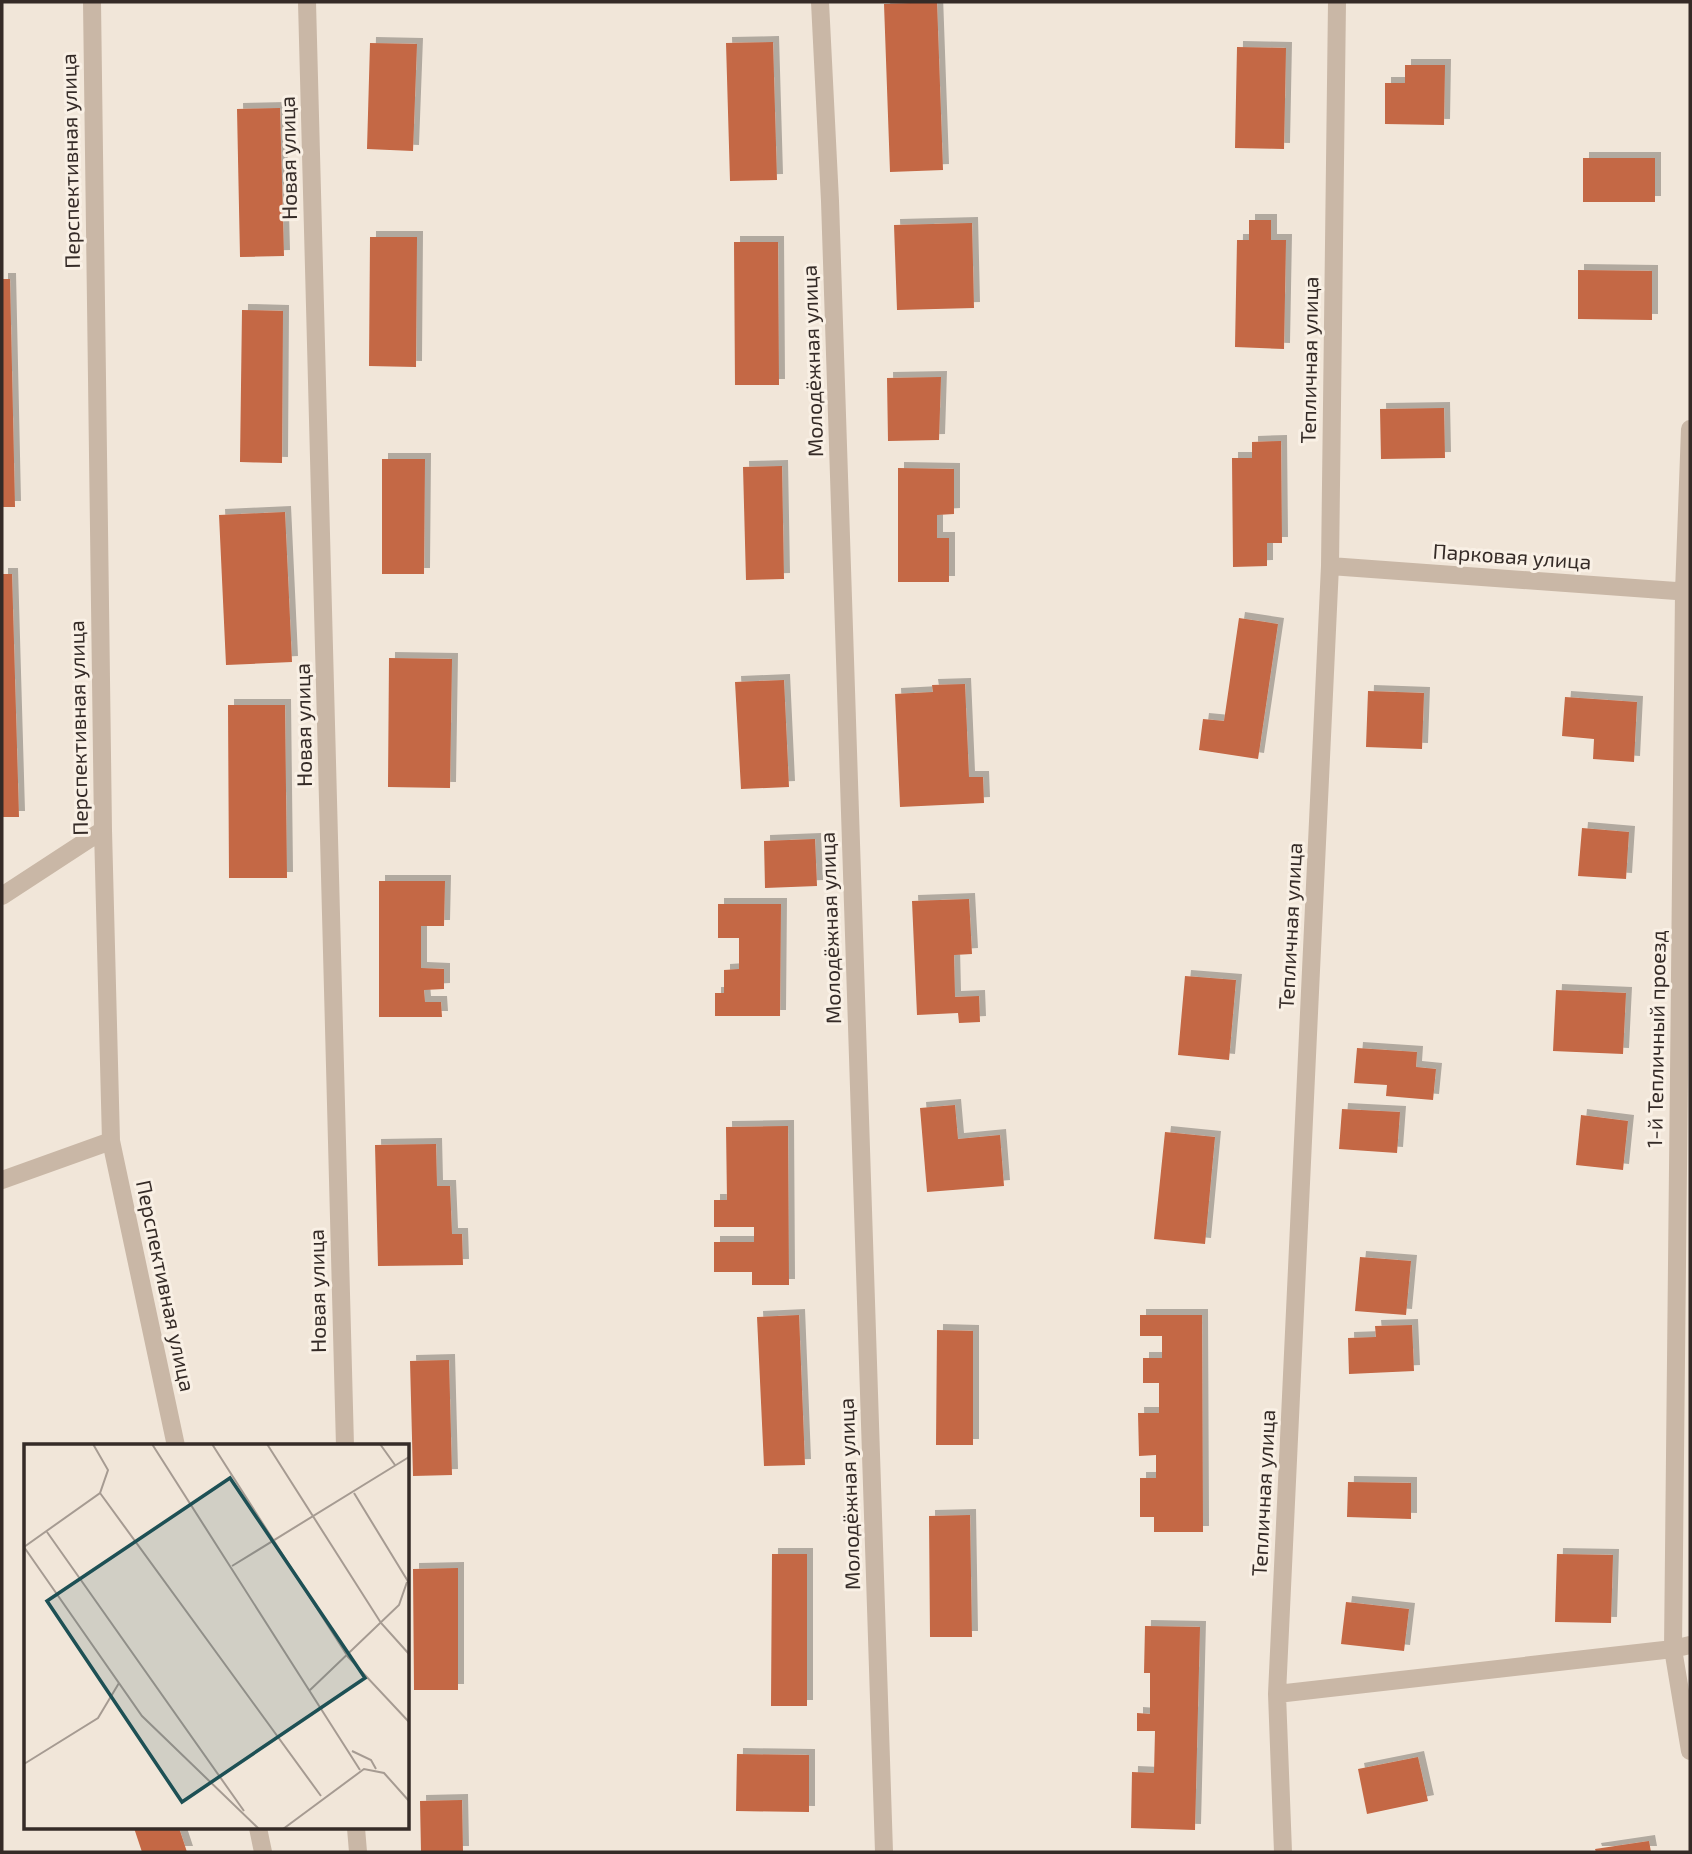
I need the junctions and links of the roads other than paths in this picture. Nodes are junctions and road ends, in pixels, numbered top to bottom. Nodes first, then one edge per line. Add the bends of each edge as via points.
1 (92, 2) edge
2 (307, 2) edge
3 (820, 2) edge
4 (1337, 2) edge
5 (1690, 429) edge
6 (1330, 566) junction
7 (1687, 592) edge
8 (103, 830) junction
9 (2, 896) edge
10 (111, 1141) junction
11 (2, 1180) edge
12 (176, 1444) edge
13 (345, 1444) edge
14 (1682, 1647) edge
15 (1277, 1693) junction
16 (1690, 1751) edge
17 (258, 1829) edge
18 (356, 1829) edge
19 (263, 1852) edge
20 (358, 1852) edge
21 (884, 1852) edge
22 (1283, 1852) edge

1 - 8 street, Перспективная улица
2 - 13 street, Новая улица
3 - 21 street, Молодёжная улица via 831,215
4 - 6 street, Тепличная улица
5 - 7 street, 1-й Тепличный проезд
6 - 7 street, Парковая улица
6 - 15 street, Тепличная улица
7 - 14 street, 1-й Тепличный проезд
8 - 9 street
8 - 10 street, Перспективная улица
10 - 11 street
10 - 12 street, Перспективная улица
14 - 15 street
14 - 16 street, 1-й Тепличный проезд
15 - 22 street, Тепличная улица
17 - 19 street
18 - 20 street

